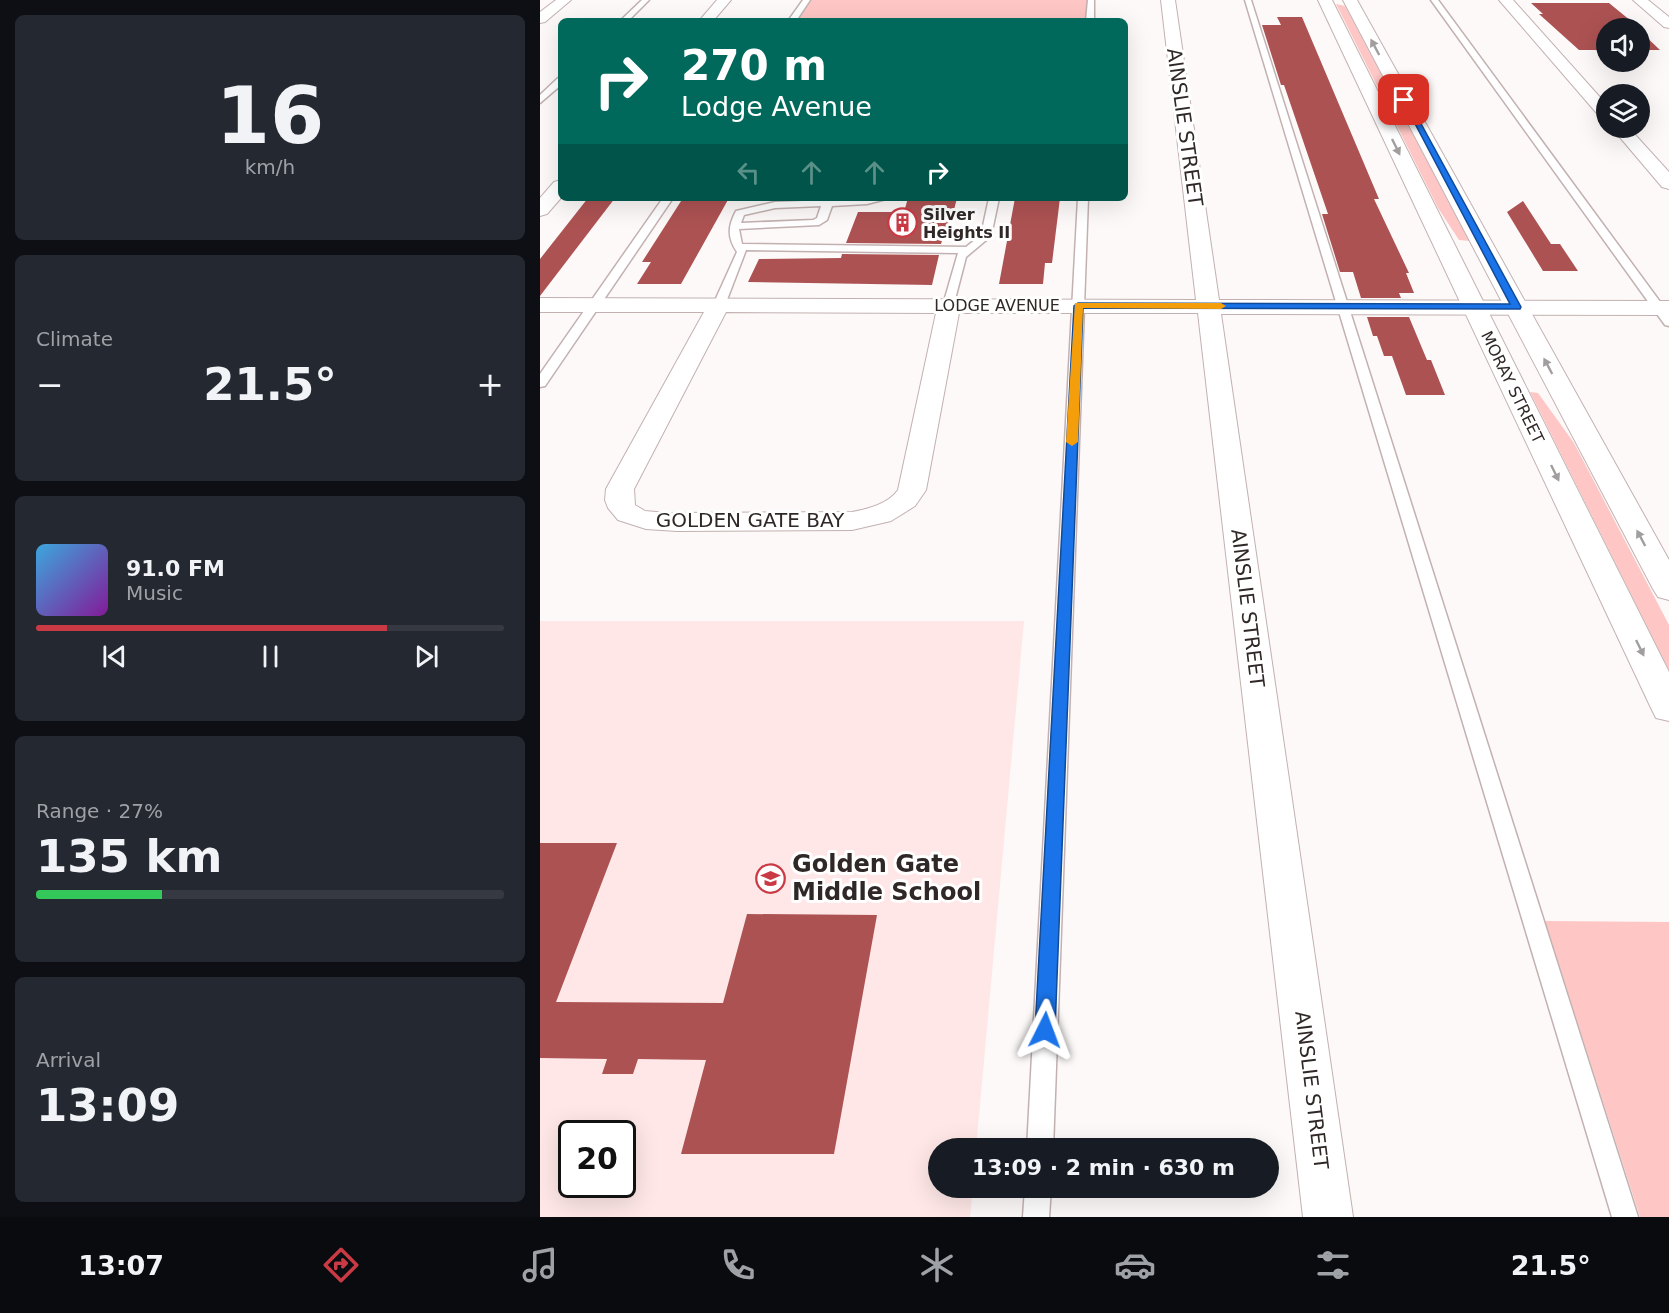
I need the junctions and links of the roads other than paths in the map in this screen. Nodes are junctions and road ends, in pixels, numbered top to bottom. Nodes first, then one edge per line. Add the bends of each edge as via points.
1 (564, 0) edge
2 (646, 0) edge
3 (724, 0) edge
4 (807, 0) edge
5 (1091, 0) edge
6 (1168, 0) edge
7 (1248, 0) edge
8 (1324, 0) edge
9 (1350, 0) edge
10 (1434, 0) edge
11 (1506, 0) edge
12 (1640, 0) edge
13 (627, 18) edge
14 (709, 18) edge
15 (794, 18) edge
16 (1090, 18) edge
17 (540, 20) edge
18 (1669, 24) edge
19 (558, 83) edge
20 (540, 100) edge
21 (1596, 102) edge
22 (1629, 138) edge
23 (1669, 183) edge
24 (558, 189) edge
25 (666, 201) edge
26 (746, 201) edge
27 (842, 201) edge
28 (993, 201) edge
29 (1083, 201) edge
30 (828, 202) junction
31 (540, 210) edge
32 (740, 213) junction
33 (734, 226) junction
34 (739, 248) junction
35 (969, 250) junction
36 (540, 305) edge
37 (594, 305) junction
38 (718, 305) junction
39 (949, 305) junction
40 (1078, 306) junction
41 (1208, 306) junction
42 (1343, 306) junction
43 (1474, 307) junction
44 (1516, 307) junction
45 (1666, 312) edge
46 (540, 383) edge
47 (1669, 589) edge
48 (1669, 708) edge
49 (1040, 1138) edge
50 (1037, 1198) edge
51 (1036, 1217) edge
52 (1328, 1217) edge
53 (1625, 1217) edge

1 - 17 street
2 - 13 lane
3 - 14 street
4 - 15 lane
5 - 16 lane
6 - 41 street, AINSLIE STREET
7 - 42 lane
8 -> 43 main road, MORAY STREET
44 -> 9 main road, MORAY STREET
10 - 45 lane
11 - 21 street
12 - 18 street
19 - 20 lane
22 - 23 street
24 - 31 street
25 - 37 lane
26 - 32 lane
27 - 30 lane
28 - 35 lane via 986,236
29 - 40 lane
30 - 32 lane via 757,206
30 - 33 lane via 822,220 815,223
32 - 33 lane
33 - 34 lane via 734,241
34 - 35 lane
34 - 38 lane via 740,262
35 - 39 lane via 961,256
36 - 37 street, LODGE AVENUE
37 - 38 street, LODGE AVENUE
37 - 46 lane
38 - 39 street, LODGE AVENUE
38 - 39 street, GOLDEN GATE BAY via 620,489 617,500 621,509 637,518 677,522 852,521 881,515 898,505 912,490
39 - 40 street, LODGE AVENUE
40 - 41 street, LODGE AVENUE
40 - 49 lane
41 - 42 street, LODGE AVENUE
41 - 52 street, AINSLIE STREET
42 - 43 street, LODGE AVENUE
42 - 53 lane
43 - 44 street, LODGE AVENUE
43 -> 48 main road, MORAY STREET
44 - 45 street, LODGE AVENUE
47 -> 44 main road, MORAY STREET
50 - 51 lane

